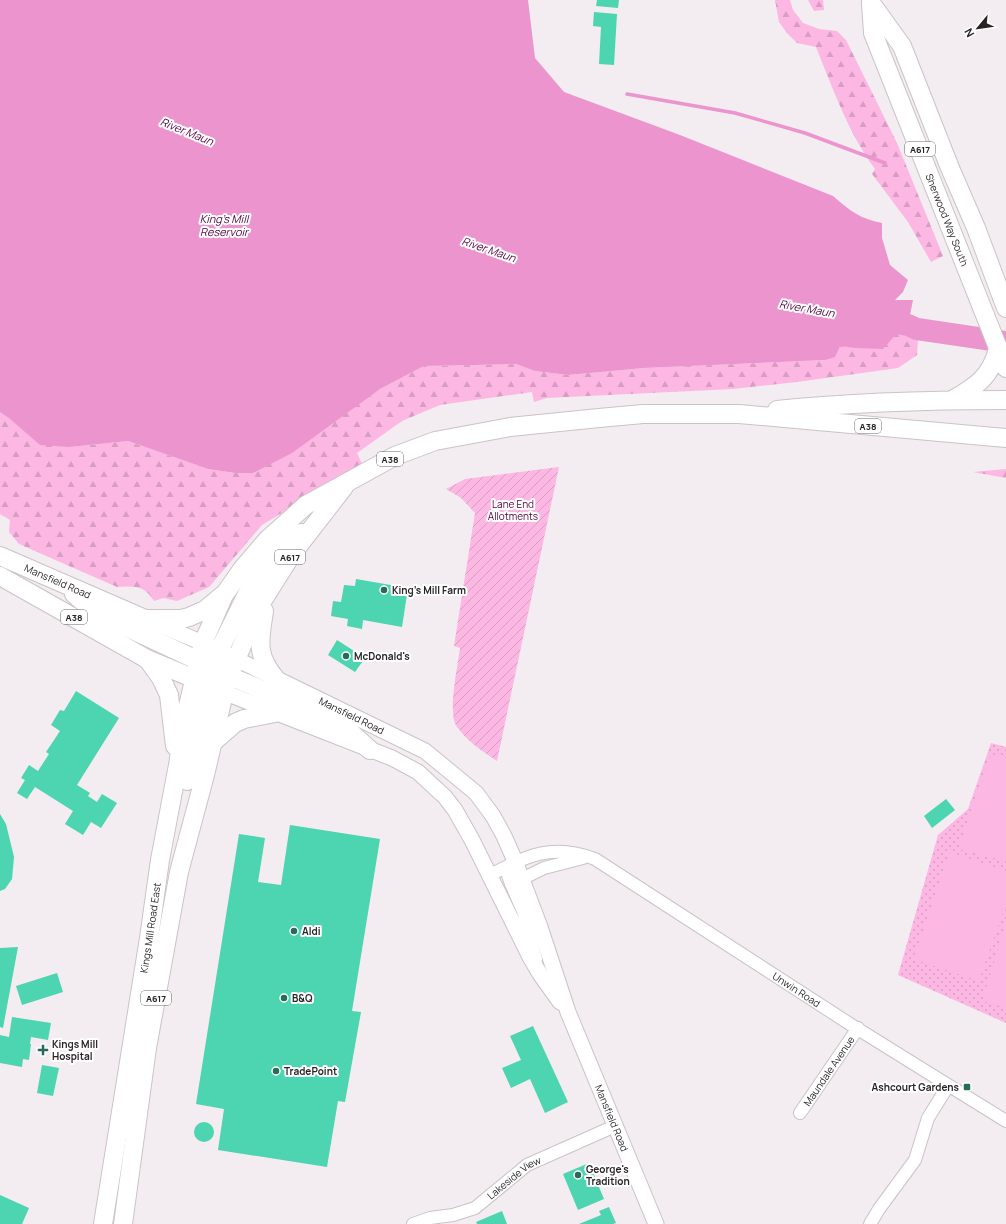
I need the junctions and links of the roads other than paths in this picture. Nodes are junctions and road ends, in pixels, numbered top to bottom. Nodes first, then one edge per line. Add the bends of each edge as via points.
1 (870, 2) edge
2 (1006, 308) edge
3 (1000, 358) edge
4 (954, 399) junction
5 (1006, 400) edge
6 (739, 414) junction
7 (1003, 436) edge
8 (347, 483) junction
9 (318, 521) junction
10 (0, 556) edge
11 (0, 576) edge
12 (58, 581) junction
13 (224, 595) junction
14 (266, 596) junction
15 (145, 619) junction
16 (203, 643) junction
17 (147, 659) junction
18 (237, 659) junction
19 (213, 672) junction
20 (275, 678) junction
21 (275, 713) junction
22 (211, 744) junction
23 (370, 750) junction
24 (178, 765) junction
25 (588, 856) junction
26 (160, 860) junction
27 (515, 861) junction
28 (489, 876) junction
29 (516, 881) junction
30 (497, 891) junction
31 (540, 974) junction
32 (568, 1012) junction
33 (858, 1028) junction
34 (948, 1086) junction
35 (800, 1113) dead end
36 (1006, 1121) edge
37 (615, 1126) junction
38 (103, 1224) edge
39 (123, 1224) edge
40 (412, 1224) edge
41 (656, 1224) edge
42 (870, 1224) edge

1 - 2 highway, Sherwood Way South / A617 via 902,46
1 - 3 highway, Sherwood Way South / A617 via 873,33 955,236
3 - 4 highway via 982,380 968,392
4 - 5 highway, A38
4 - 6 highway, A38 via 829,405
6 - 7 highway, A38
6 - 8 highway, A38 via 643,414 510,427 449,437 395,456
8 - 9 highway, A38
8 - 13 highway, A38 via 306,504 267,540
9 - 14 highway, A617 via 292,554
9 - 19 highway via 285,543 250,588
10 - 12 highway, Mansfield Road / A38
11 - 17 highway, Mansfield Road / A38
12 - 15 highway, Mansfield Road / A38
12 - 19 highway via 96,612
13 - 15 highway via 205,610 189,617
13 - 16 highway, A617
14 - 18 highway, A617 via 258,608
14 - 20 highway via 259,643 266,665
15 - 16 main road, Mansfield Road
16 - 19 highway, A617
17 - 19 highway, Mansfield Road / A38
17 - 24 highway via 161,678 169,695
18 - 19 highway, A617
18 - 20 main road, Mansfield Road
19 - 21 main road, Mansfield Road
19 - 22 highway, Kings Mill Road East / A617
19 - 23 highway via 339,722
19 - 24 highway, Kings Mill Road East / A617 via 186,714
19 - 26 highway via 198,727 178,827
20 - 27 main road, Mansfield Road via 425,751 476,792 493,816
21 - 22 highway via 235,723
21 - 23 main road, Mansfield Road
22 - 39 highway, Kings Mill Road East / A617 via 179,872 146,1048
23 - 28 main road, Mansfield Road via 418,772 445,797 469,834
24 - 26 highway, Kings Mill Road East / A617
25 - 27 street, Unwin Road via 563,851 541,852
25 - 29 street via 544,868
25 - 33 street, Unwin Road
26 - 38 highway, Kings Mill Road East / A617
27 - 28 street, Unwin Road
27 - 29 main road, Mansfield Road
28 - 30 main road, Mansfield Road
29 - 30 street
29 - 31 street
29 - 32 main road, Mansfield Road via 540,927
30 - 31 main road, Mansfield Road
31 - 32 main road, Mansfield Road
32 - 37 main road, Mansfield Road
33 - 34 street, Unwin Road
33 - 35 street, Maundale Avenue
34 - 36 street, Unwin Road
34 - 42 street via 928,1118 915,1160
37 - 40 street, Lakeside View via 527,1165 475,1208
37 - 41 main road, Mansfield Road

